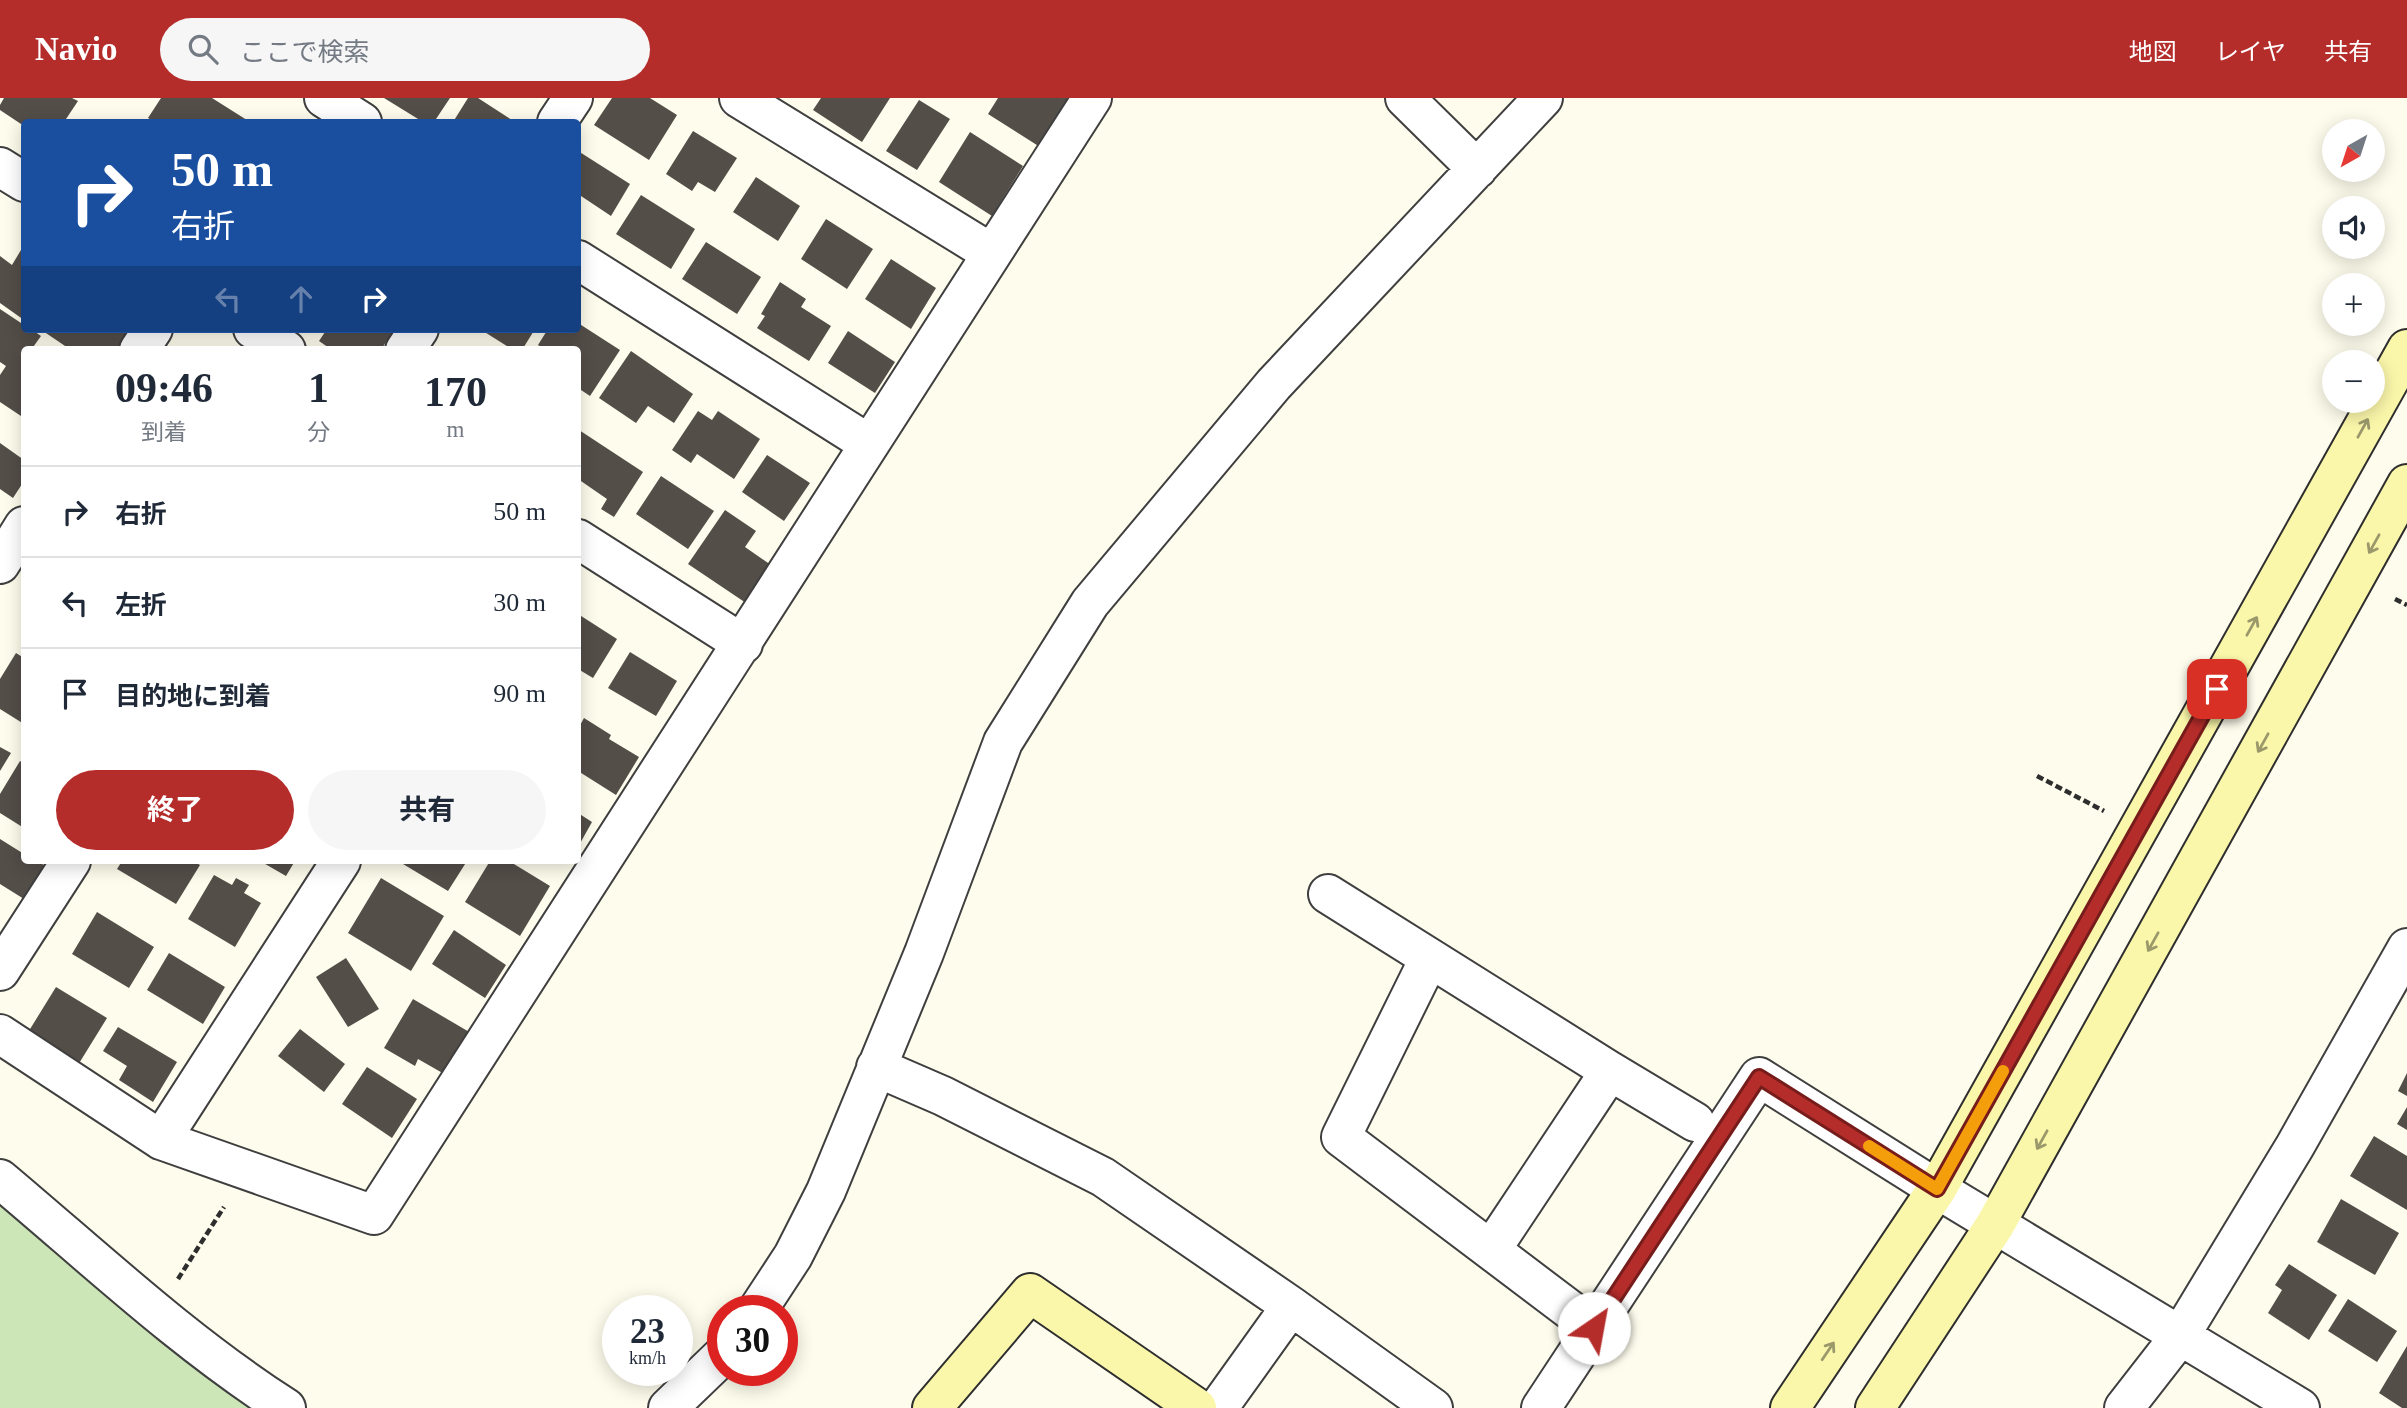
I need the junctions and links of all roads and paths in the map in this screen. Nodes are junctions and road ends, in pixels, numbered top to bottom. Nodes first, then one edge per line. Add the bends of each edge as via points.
1 (324, 98) edge
2 (573, 98) edge
3 (739, 98) edge
4 (1092, 98) edge
5 (1405, 98) edge
6 (1543, 98) edge
7 (357, 119) edge
8 (559, 119) edge
9 (0, 167) edge
10 (1477, 169) junction
11 (21, 180) edge
12 (991, 253) junction
13 (581, 262) edge
14 (259, 333) edge
15 (280, 346) edge
16 (2407, 349) edge
17 (869, 444) junction
18 (2407, 484) edge
19 (21, 531) edge
20 (581, 541) edge
21 (0, 564) edge
22 (2395, 598) dead end
23 (2407, 605) edge
24 (743, 644) junction
25 (2037, 776) dead end
26 (2108, 813) dead end
27 (69, 864) edge
28 (339, 864) edge
29 (1328, 894) dead end
30 (2407, 947) edge
31 (1429, 959) junction
32 (0, 971) edge
33 (0, 1034) edge
34 (876, 1067) junction
35 (1610, 1071) junction
36 (1695, 1122) dead end
37 (162, 1140) junction
38 (247, 1170) junction
39 (0, 1179) edge
40 (1937, 1189) junction
41 (1995, 1225) junction
42 (1491, 1250) junction
43 (768, 1295) edge
44 (1291, 1306) junction
45 (158, 1311) junction
46 (1594, 1328) junction
47 (2180, 1336) junction
48 (707, 1370) edge
49 (286, 1408) edge
50 (668, 1408) edge
51 (932, 1408) edge
52 (1196, 1408) edge
53 (1218, 1408) edge
54 (1433, 1408) edge
55 (1541, 1408) edge
56 (1790, 1408) edge
57 (1875, 1408) edge
58 (2124, 1408) edge
59 (2300, 1408) edge

1 - 7 street
2 - 8 street
3 - 12 street
4 - 12 street
5 - 10 street
6 - 10 street
9 - 11 street
10 - 34 street via 1274,384 1090,603 1003,742
12 - 17 street
13 - 17 street
14 - 15 street
40 -> 16 street
17 - 24 street
18 -> 41 street
19 - 21 street
20 - 24 street
22 - 23 path
24 - 38 street via 374,1215
25 - 26 path
27 - 32 street
28 - 37 street
29 - 31 street
30 - 47 street via 2295,1146
31 - 35 street
31 - 42 street via 1341,1137
33 - 37 street
34 - 43 street via 826,1191
34 - 44 street via 1103,1177
35 - 36 street
35 - 42 street
37 - 38 street
38 - 45 path
39 - 45 street
40 - 41 street
40 - 46 street via 1759,1077
56 -> 40 street
41 - 47 street
41 - 57 street
42 - 46 street
44 - 53 street
44 - 54 street
45 - 49 street via 216,1360
46 - 55 street
47 - 58 street
47 - 59 street
48 - 50 street
51 - 52 street via 1030,1293

